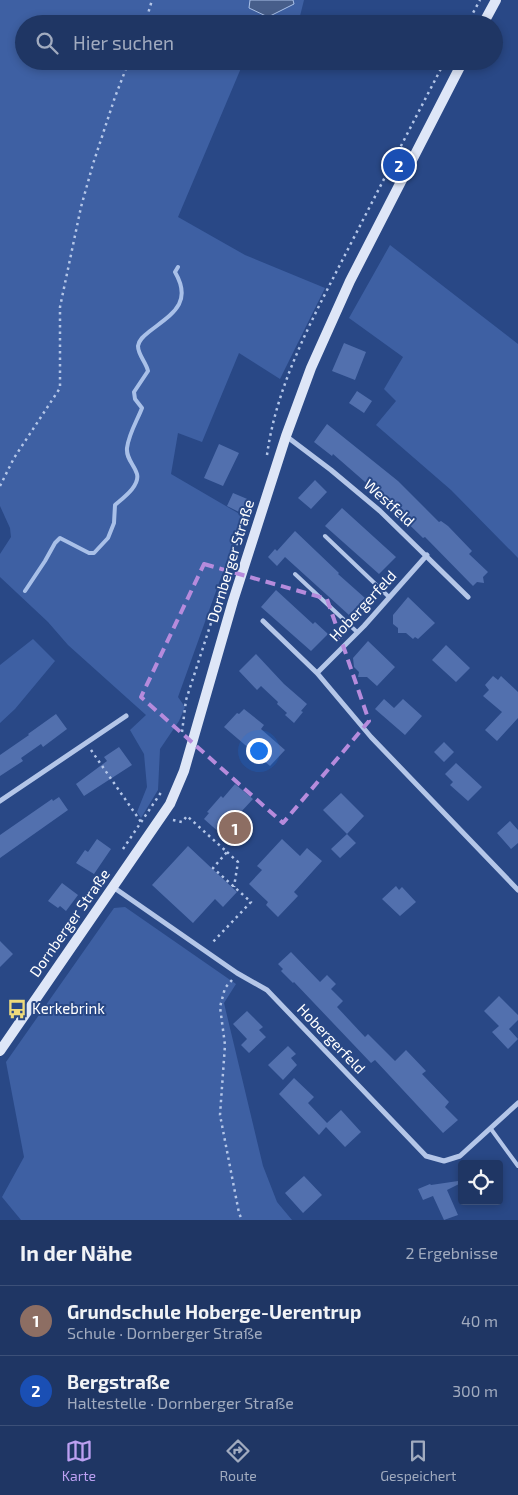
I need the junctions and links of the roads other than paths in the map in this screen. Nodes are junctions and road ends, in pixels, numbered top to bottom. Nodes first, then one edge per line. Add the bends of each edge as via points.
1 (496, 0) edge
2 (488, 15) edge
3 (458, 70) edge
4 (286, 436) junction
5 (325, 536) dead end
6 (426, 555) junction
7 (295, 574) dead end
8 (389, 597) junction
9 (468, 597) dead end
10 (263, 620) dead end
11 (357, 632) junction
12 (317, 673) junction
13 (126, 716) dead end
14 (0, 801) edge
15 (113, 887) junction
16 (518, 890) edge
17 (0, 1051) edge
18 (518, 1103) edge
19 (491, 1129) junction
20 (518, 1166) edge

1 - 2 street
3 - 4 street, Dornberger Straße via 350,281 311,368
4 - 6 street, Westfeld via 380,511
4 - 15 street, Dornberger Straße via 233,601 184,771 165,811
5 - 8 lane
6 - 8 street, Hobergerfeld
6 - 9 street, Westfeld
7 - 11 lane
8 - 11 street, Hobergerfeld
10 - 12 street
11 - 12 street, Hobergerfeld
12 - 16 street via 371,737
13 - 14 street
15 - 17 street, Dornberger Straße
15 - 19 street, Hobergerfeld via 237,973 267,990 426,1156 444,1161 460,1156
18 - 19 street, Hobergerfeld
19 - 20 lane

